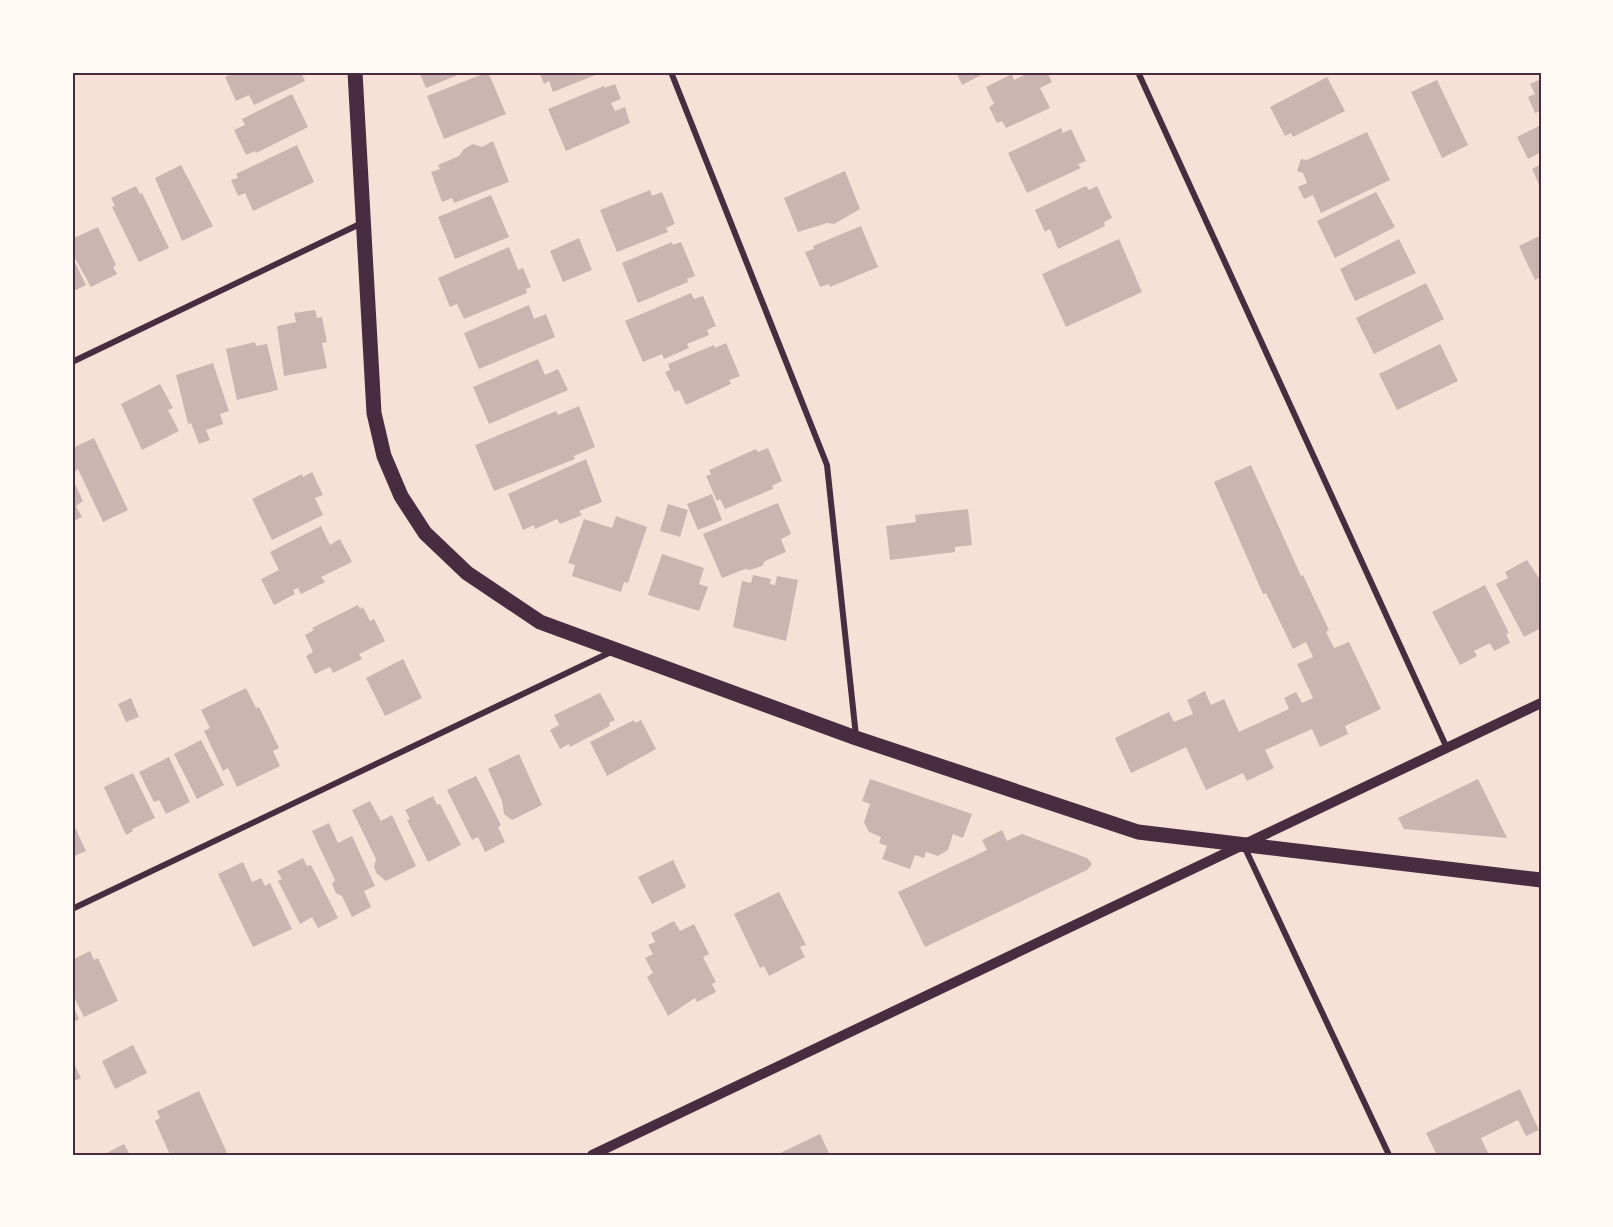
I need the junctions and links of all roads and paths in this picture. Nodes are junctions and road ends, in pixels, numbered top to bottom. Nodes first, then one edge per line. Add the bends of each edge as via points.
1 (356, 72) edge
2 (671, 72) edge
3 (1138, 72) edge
4 (364, 222) junction
5 (72, 362) edge
6 (614, 651) junction
7 (1541, 703) edge
8 (856, 738) junction
9 (1446, 747) junction
10 (1243, 846) junction
11 (1541, 880) edge
12 (72, 909) edge
13 (592, 1155) edge
14 (1389, 1155) edge

1 - 4 main road
2 - 8 street via 827,465
3 - 9 street
4 - 5 street
4 - 6 main road via 374,413 384,456 401,496 424,533 467,573 540,622
6 - 8 main road
6 - 12 street
7 - 9 street
8 - 10 main road via 1138,832
9 - 10 street
10 - 11 main road
10 - 13 street
10 - 14 street

